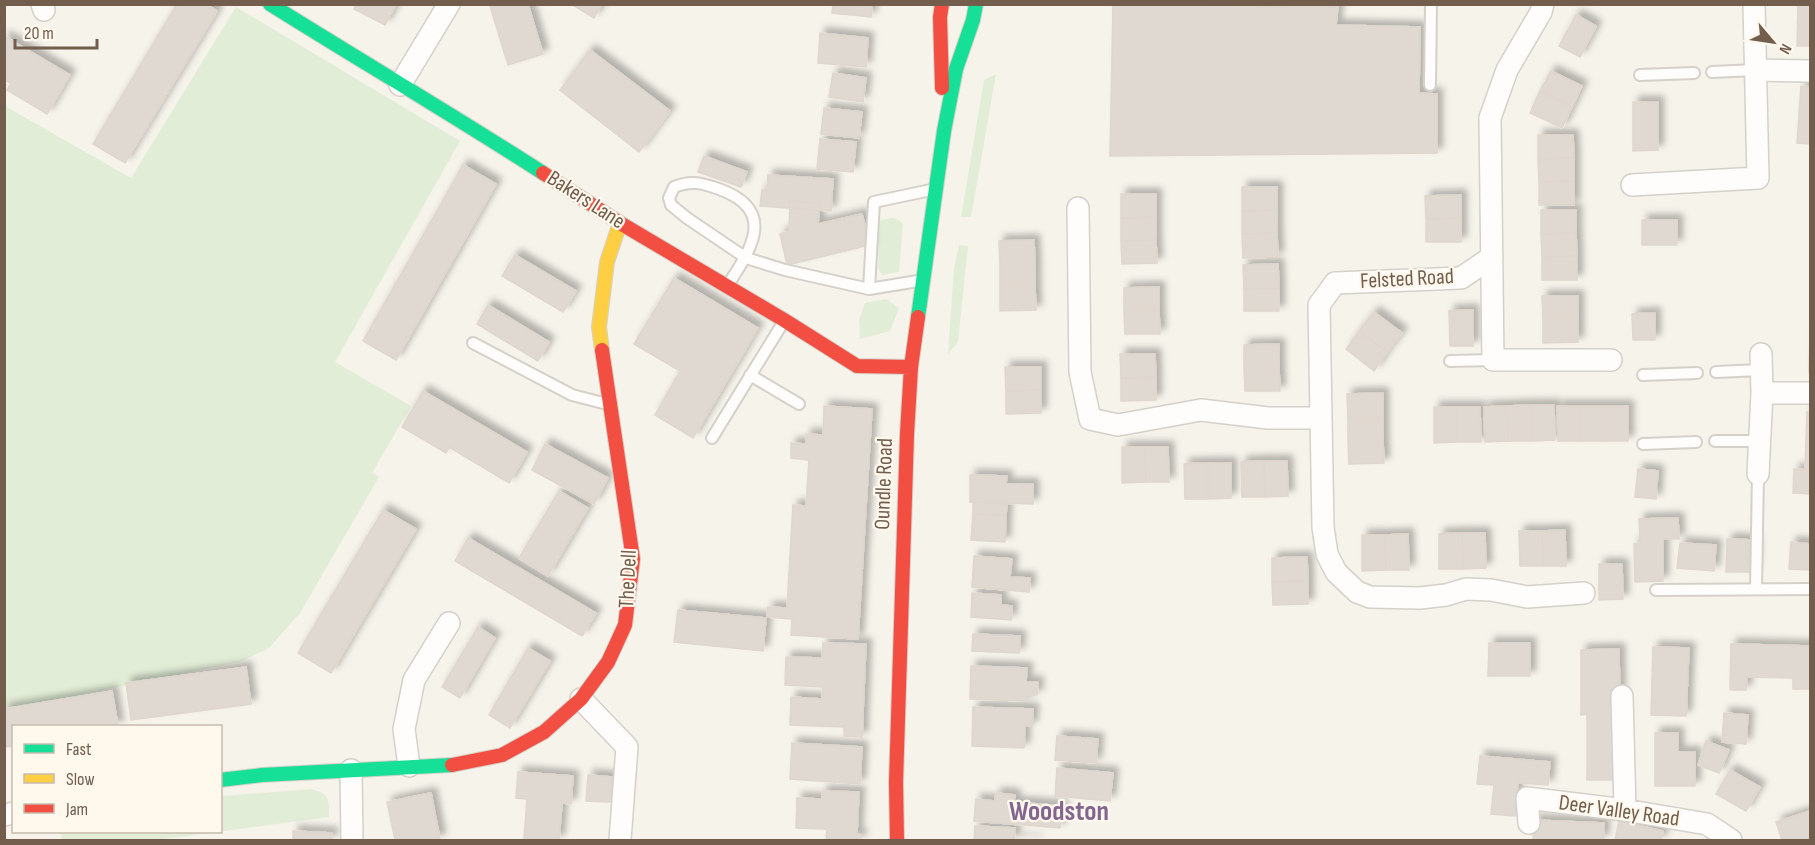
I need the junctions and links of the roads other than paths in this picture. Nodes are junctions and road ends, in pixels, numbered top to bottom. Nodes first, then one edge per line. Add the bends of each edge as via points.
1 (270, 4) edge
2 (449, 4) edge
3 (942, 4) edge
4 (976, 4) edge
5 (1431, 4) edge
6 (1543, 4) edge
7 (1754, 4) edge
8 (1756, 70) junction
9 (1810, 71) edge
10 (1712, 72) dead end
11 (1694, 73) dead end
12 (1640, 75) dead end
13 (400, 85) junction
14 (1430, 85) dead end
15 (944, 132) junction
16 (1632, 185) dead end
17 (936, 189) junction
18 (1078, 208) dead end
19 (620, 223) junction
20 (1492, 257) junction
21 (746, 258) junction
22 (924, 280) junction
23 (727, 286) junction
24 (869, 289) junction
25 (784, 320) junction
26 (473, 343) dead end
27 (1493, 360) junction
28 (1611, 360) dead end
29 (1450, 361) dead end
30 (1761, 362) joint
31 (911, 368) junction
32 (1716, 372) dead end
33 (1698, 373) dead end
34 (750, 375) junction
35 (1643, 375) dead end
36 (1762, 393) junction
37 (1810, 393) edge
38 (799, 404) dead end
39 (610, 405) junction
40 (1320, 418) junction
41 (712, 438) dead end
42 (1715, 441) dead end
43 (1759, 441) junction
44 (1696, 442) dead end
45 (1643, 444) dead end
46 (1758, 474) joint
47 (1756, 589) junction
48 (1656, 590) dead end
49 (1810, 590) edge
50 (1584, 593) dead end
51 (448, 623) dead end
52 (1622, 696) dead end
53 (581, 699) junction
54 (409, 766) junction
55 (351, 770) junction
56 (222, 780) edge
57 (1625, 810) junction
58 (1529, 823) dead end
59 (352, 840) edge
60 (621, 840) edge
61 (897, 840) edge
62 (1731, 840) edge

1 - 13 street, Bakers Lane
2 - 13 street
3 - 15 street, Oundle Road
4 - 15 street, Oundle Road via 956,69
5 - 14 lane
6 - 20 street via 1506,70 1490,118
7 - 8 street
8 - 9 street
8 - 10 lane
8 - 16 street via 1758,178
11 - 12 lane
13 - 19 street, Bakers Lane
15 - 17 street, Oundle Road
17 - 22 street, Oundle Road
17 - 24 lane via 874,202
18 - 40 street via 1080,372 1090,419 1118,425 1201,410 1268,418
19 - 23 street, Bakers Lane
19 - 39 street, The Dell via 607,262 599,327
20 - 27 street
20 - 40 street, Felsted Road via 1461,278 1335,283 1319,305
21 - 21 lane via 754,235 753,214 742,200 705,184 686,182 674,187 669,198 671,205
21 - 23 lane
21 - 24 lane
22 - 24 lane
22 - 31 street, Oundle Road
23 - 25 street, Bakers Lane
25 - 31 street, Bakers Lane via 857,366
25 - 34 lane
26 - 39 lane via 572,395
27 - 28 street
27 - 29 lane
30 - 32 lane
30 - 36 street
31 - 61 street, Oundle Road
33 - 35 lane
34 - 38 lane
34 - 41 lane
36 - 37 street
36 - 43 street
39 - 53 street, The Dell via 633,559 625,625 608,662
40 - 50 street, Felsted Road via 1327,554 1336,572 1357,592 1370,597 1420,598 1466,589 1527,597
42 - 43 lane
43 - 46 street
44 - 45 lane
46 - 47 lane
47 - 48 lane
47 - 49 lane
51 - 54 street via 414,680 404,729
52 - 57 street
53 - 54 street, The Dell via 544,732 502,755 458,765
53 - 60 street via 627,747
54 - 55 street, The Dell
55 - 56 street, The Dell
55 - 59 street
57 - 58 street, Deer Valley Road via 1527,798
57 - 62 street, Deer Valley Road via 1707,824

